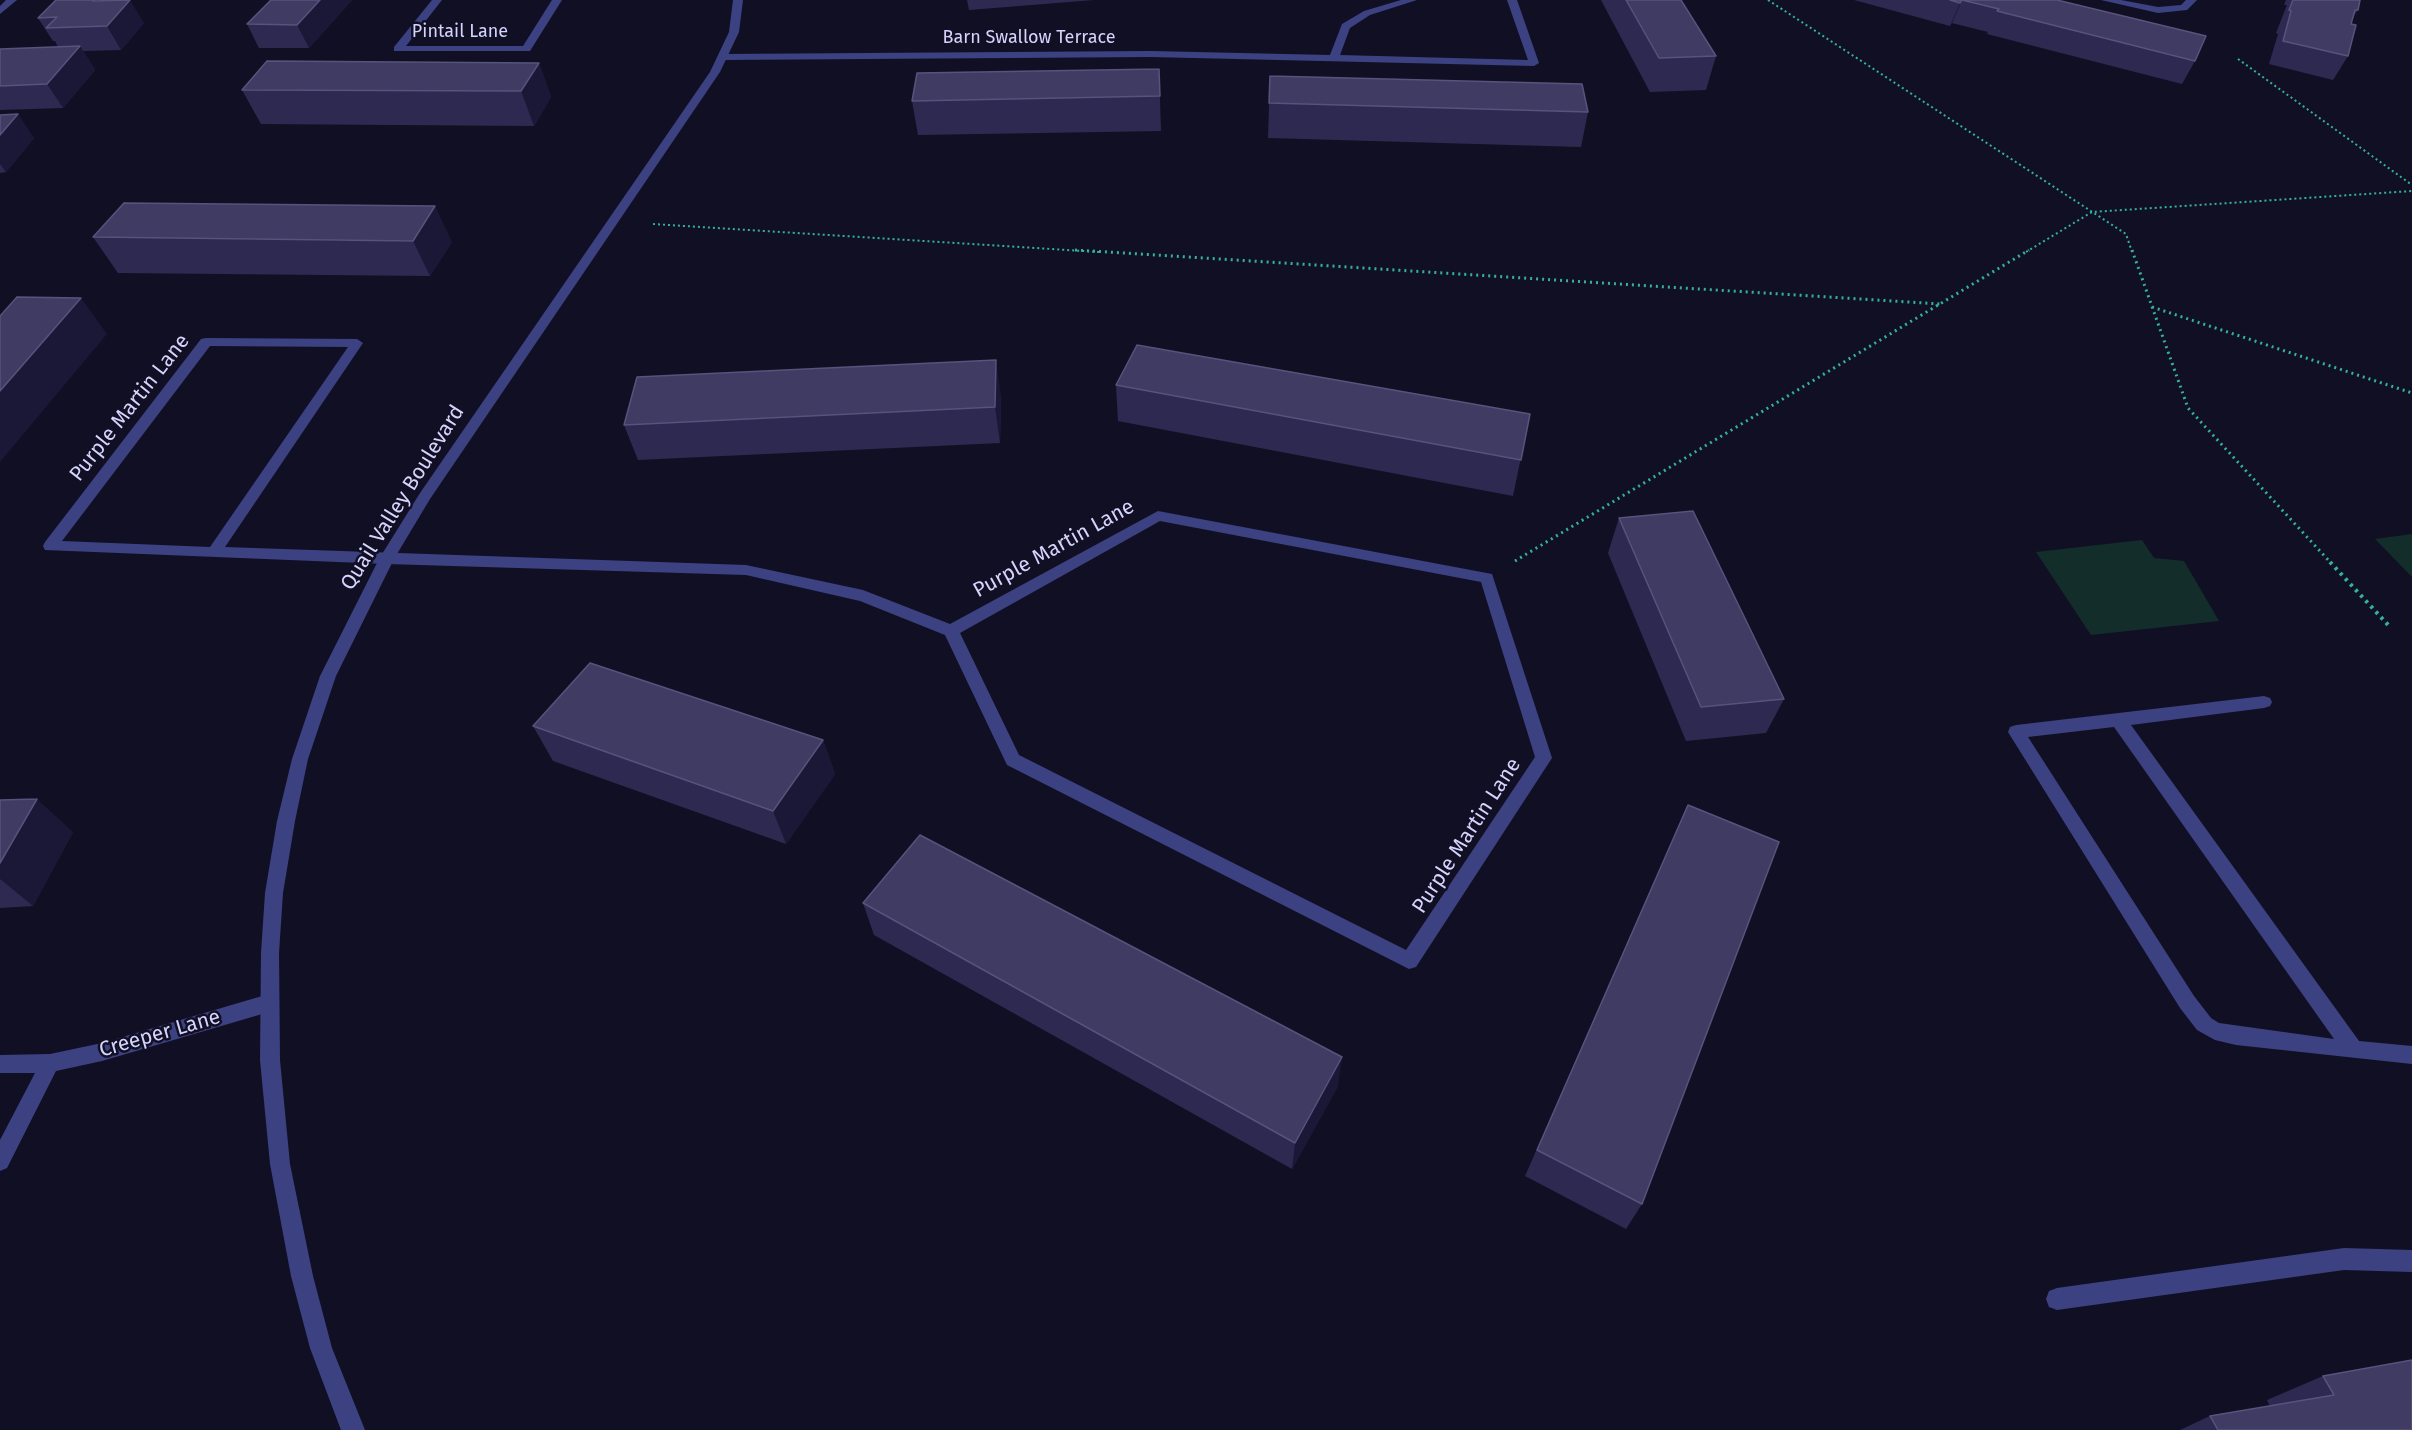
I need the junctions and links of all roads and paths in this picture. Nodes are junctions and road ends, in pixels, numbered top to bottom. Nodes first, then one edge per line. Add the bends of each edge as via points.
1 (12, 0) edge
2 (437, 0) edge
3 (557, 0) edge
4 (738, 0) edge
5 (1412, 0) edge
6 (1512, 0) edge
7 (1768, 0) edge
8 (2106, 0) edge
9 (2192, 0) edge
10 (0, 11) edge
11 (723, 57) junction
12 (1334, 59) junction
13 (2238, 59) dead end
14 (2412, 185) edge
15 (2412, 191) edge
16 (2092, 212) junction
17 (613, 221) junction
18 (1940, 304) junction
19 (2151, 306) junction
20 (2412, 393) edge
21 (214, 552) junction
22 (387, 559) junction
23 (1486, 578) junction
24 (2391, 628) dead end
25 (951, 631) junction
26 (2264, 702) dead end
27 (2118, 720) junction
28 (269, 1003) junction
29 (2354, 1050) junction
30 (2412, 1055) edge
31 (50, 1062) junction
32 (0, 1064) edge
33 (0, 1161) edge
34 (2412, 1261) edge
35 (2056, 1299) dead end
36 (353, 1430) edge

1 - 10 street
2 - 3 street, Pintail Lane via 398,49 526,49
4 - 11 street, Quail Valley Boulevard via 734,32
5 - 12 street via 1367,13 1346,26
6 - 12 street, Barn Swallow Terrace via 1534,63
7 - 16 path
8 - 9 street via 2158,10 2184,8
11 - 12 street, Barn Swallow Terrace via 1151,54
11 - 17 street, Quail Valley Boulevard
13 - 14 path
15 - 16 path
16 - 18 path
16 - 19 path via 2126,234
17 - 18 path
17 - 22 street, Quail Valley Boulevard via 425,496
18 - 23 path
19 - 20 path
19 - 24 path via 2188,408
21 - 21 street, Purple Martin Lane via 50,546 206,342 357,343
21 - 22 street, Purple Martin Lane
22 - 25 street, Purple Martin Lane via 746,570 863,596
22 - 28 street, Quail Valley Boulevard via 328,676 297,771 274,893
23 - 25 street, Purple Martin Lane via 1158,516
23 - 25 street, Purple Martin Lane via 1544,758 1409,961 1013,760
26 - 27 street
27 - 29 street
27 - 29 street via 2016,732 2199,1018 2210,1029 2228,1035
28 - 31 street, Creeper Lane via 102,1052
28 - 36 street, Quail Valley Boulevard via 274,1112 289,1214 321,1348
29 - 30 street
31 - 32 street, Creeper Lane
31 - 33 street
34 - 35 street via 2344,1259

